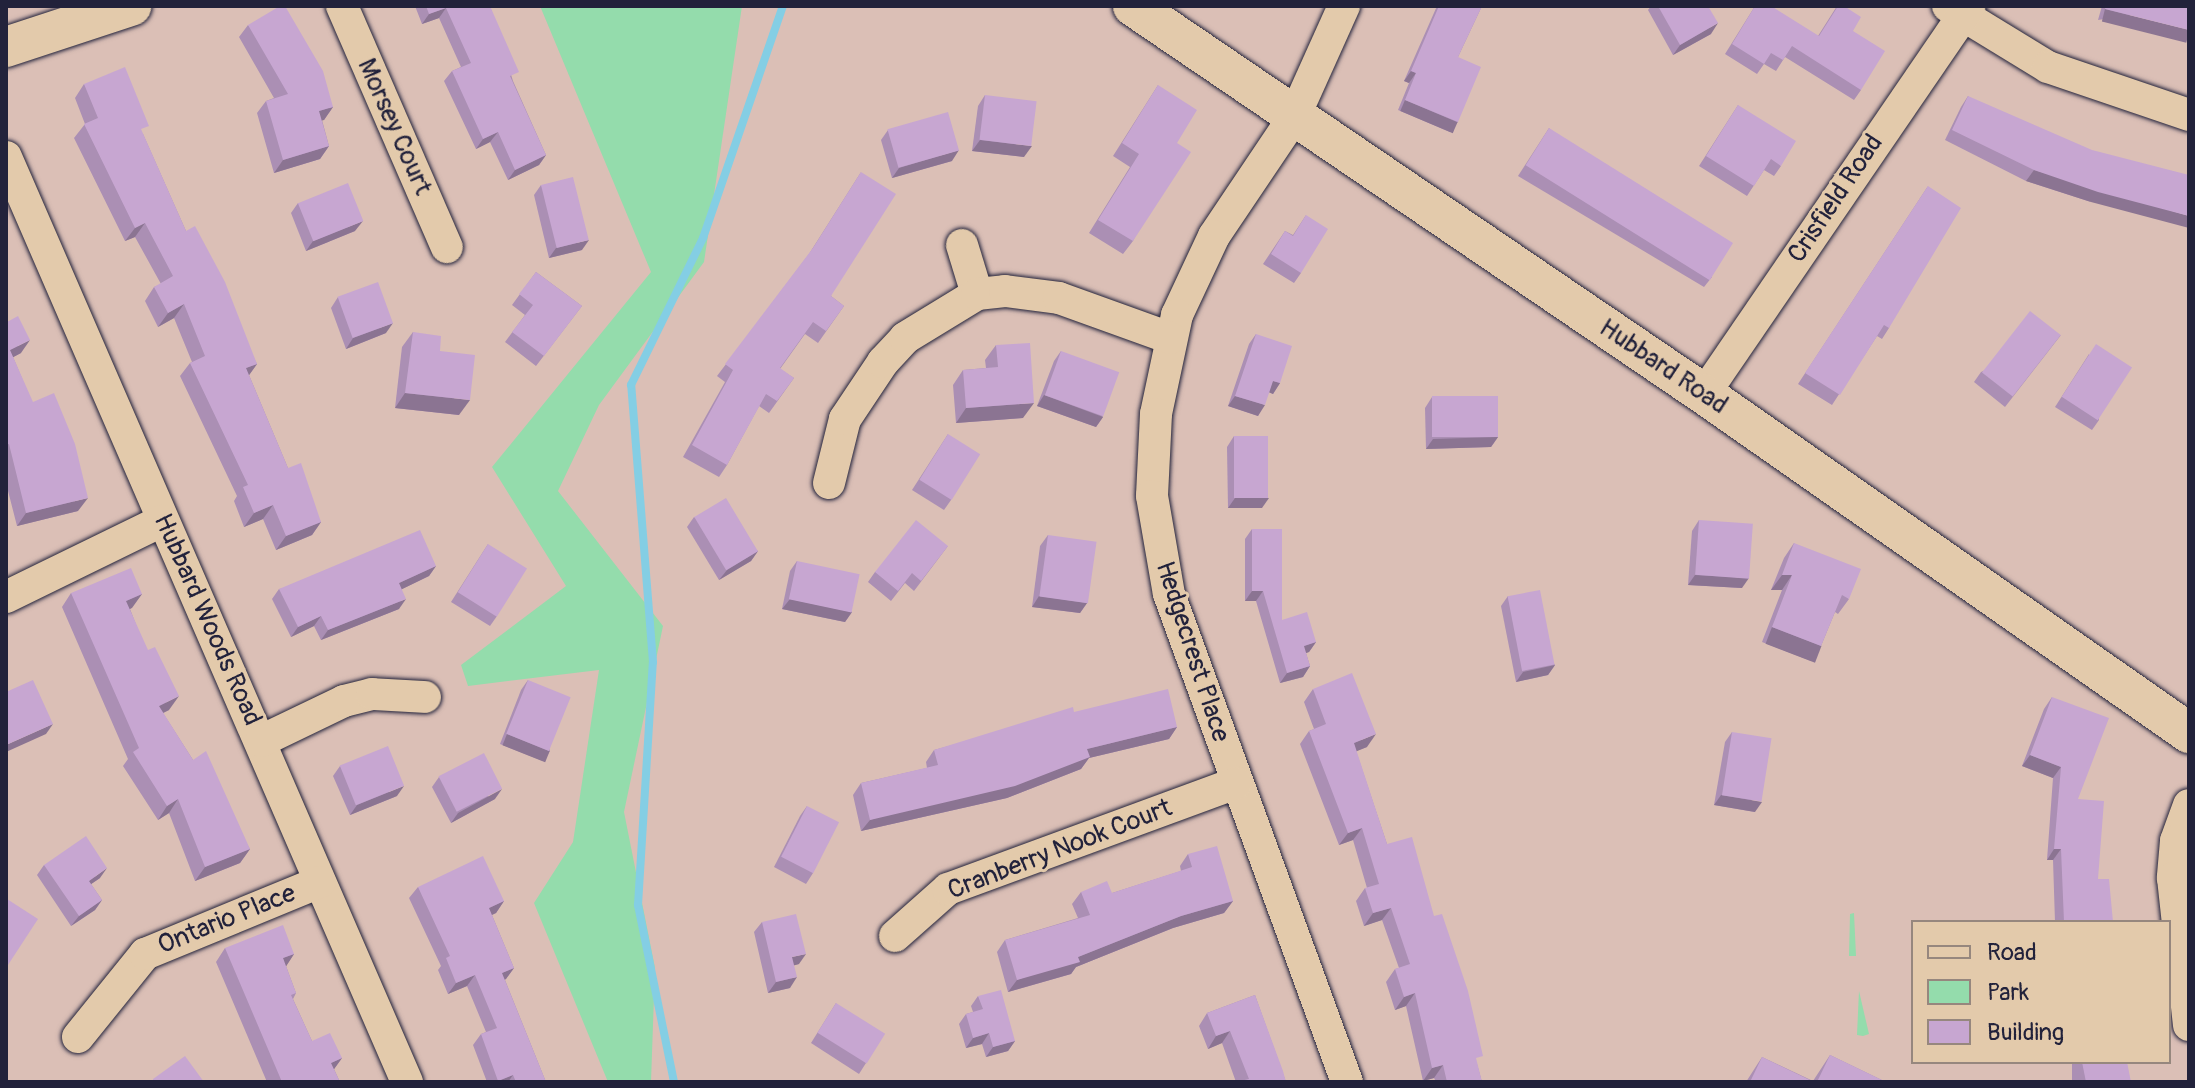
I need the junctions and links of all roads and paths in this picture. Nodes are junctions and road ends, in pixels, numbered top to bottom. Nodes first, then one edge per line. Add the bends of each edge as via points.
1 (131, 6) edge
2 (342, 6) edge
3 (1133, 6) edge
4 (1344, 6) edge
5 (1960, 9) edge
6 (6, 47) edge
7 (2189, 115) edge
8 (1294, 117) junction
9 (6, 157) edge
10 (962, 245) dead end
11 (447, 247) dead end
12 (977, 294) junction
13 (1170, 338) junction
14 (1704, 394) junction
15 (829, 483) dead end
16 (162, 521) junction
17 (6, 597) edge
18 (425, 697) dead end
19 (2189, 733) edge
20 (261, 741) junction
21 (1236, 783) junction
22 (2189, 805) edge
23 (320, 882) junction
24 (895, 936) dead end
25 (2189, 1025) edge
26 (78, 1037) dead end
27 (407, 1082) edge
28 (1347, 1082) edge

1 - 6 main road
2 - 11 street, Morsey Court
3 - 8 main road, Hubbard Road
4 - 8 street, Hedgecrest Place
5 - 7 street via 2059,72
5 - 14 street, Crisfield Road
8 - 13 street, Hedgecrest Place via 1214,236
8 - 14 main road, Hubbard Road
9 - 16 street, Hubbard Woods Road
10 - 12 street
12 - 13 street via 1005,291 1059,298
12 - 15 street via 949,306 905,338 883,362 845,419
13 - 21 street, Hedgecrest Place via 1153,460 1159,553
14 - 19 main road, Hubbard Road
16 - 17 street
16 - 20 street, Hubbard Woods Road
18 - 20 street via 372,694 344,701
20 - 23 street, Hubbard Woods Road
21 - 24 street, Cranberry Nook Court via 948,889
21 - 28 street, Hedgecrest Place
22 - 25 street via 2176,841 2173,878
23 - 26 street, Ontario Place via 145,954
23 - 27 street, Hubbard Woods Road

